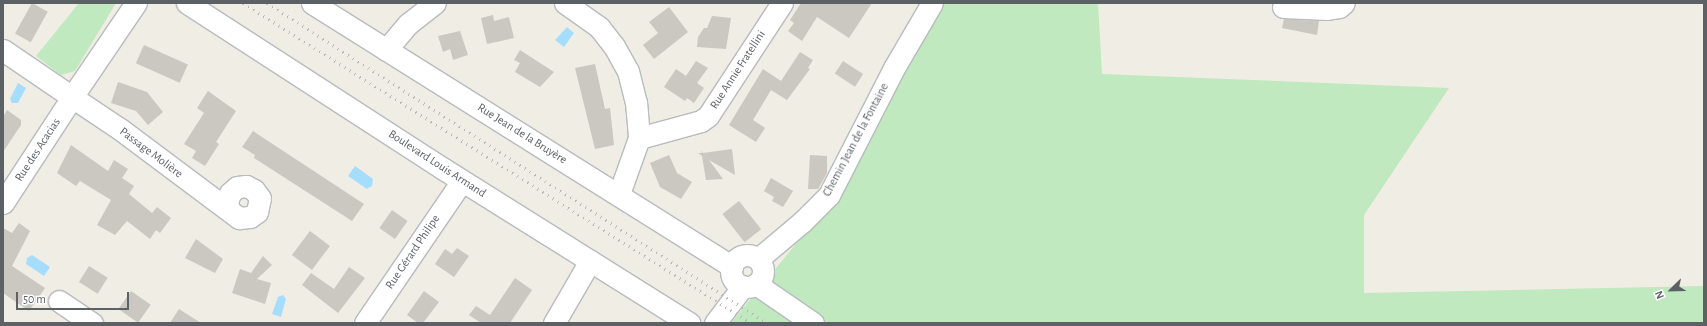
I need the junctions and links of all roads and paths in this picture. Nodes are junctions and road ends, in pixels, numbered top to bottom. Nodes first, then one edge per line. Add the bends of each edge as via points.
1 (136, 3) edge
2 (187, 3) edge
3 (312, 3) edge
4 (435, 3) edge
5 (565, 3) edge
6 (782, 3) edge
7 (932, 3) edge
8 (1344, 3) edge
9 (1283, 7) dead end
10 (3, 50) edge
11 (386, 50) junction
12 (72, 97) junction
13 (639, 138) junction
14 (462, 181) junction
15 (619, 194) junction
16 (3, 203) edge
17 (229, 210) dead end
18 (758, 259) junction
19 (590, 261) junction
20 (732, 266) junction
21 (749, 285) junction
22 (59, 301) dead end
23 (92, 323) edge
24 (365, 323) edge
25 (554, 323) edge
26 (689, 323) edge
27 (715, 323) edge
28 (813, 323) edge

1 - 12 street
2 - 14 street, Boulevard Louis Armand
3 - 11 street, Rue Jean de la Bruyère
4 - 11 street via 408,24
5 - 13 street via 600,27 628,71 636,102
6 - 13 street, Rue Annie Fratellini via 708,116 701,121
7 - 18 street, Chemin Jean de la Fontaine via 894,68 829,194 802,222
8 - 9 street via 1339,7 1327,9
10 - 12 street
11 - 15 street, Rue Jean de la Bruyère
12 - 16 street, Rue des Acacias
12 - 17 street, Passage Molière via 120,129
13 - 15 street
14 - 19 street, Boulevard Louis Armand
14 - 24 street, Rue Gérard Philipe
15 - 20 street, Rue Jean de la Bruyère
18 - 20 street via 743,255
18 - 21 street via 763,270
19 - 25 street
19 - 26 street, Boulevard Louis Armand
20 - 21 street via 734,280
21 - 27 street
21 - 28 street
22 - 23 street

